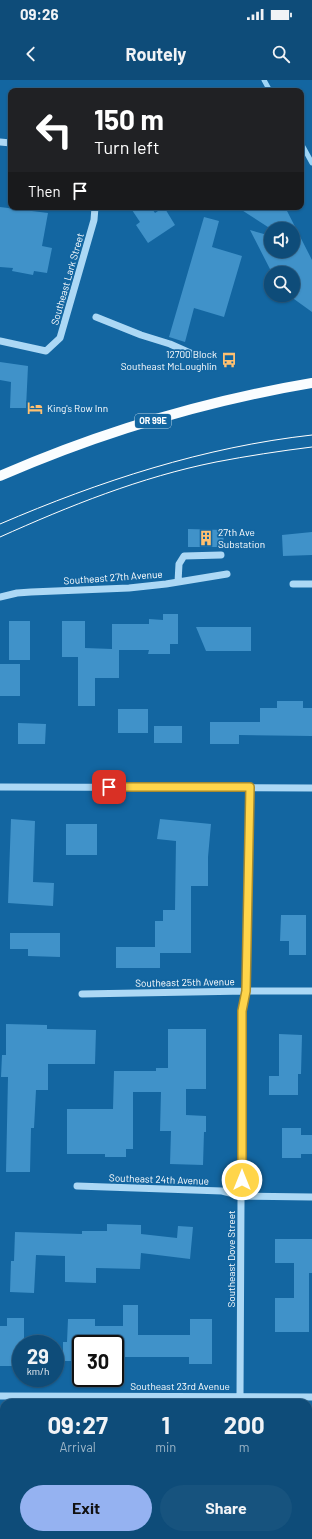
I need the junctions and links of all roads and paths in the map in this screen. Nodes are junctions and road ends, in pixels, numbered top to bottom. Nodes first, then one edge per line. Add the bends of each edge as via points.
1 (95, 210) edge
2 (96, 317) dead end
3 (0, 340) edge
4 (197, 356) dead end
5 (312, 383) edge
6 (0, 476) edge
7 (221, 555) dead end
8 (227, 574) dead end
9 (178, 582) junction
10 (293, 584) dead end
11 (312, 584) edge
12 (0, 597) edge
13 (0, 787) edge
14 (250, 787) junction
15 (312, 788) edge
16 (246, 991) junction
17 (312, 991) edge
18 (82, 994) dead end
19 (77, 1186) dead end
20 (242, 1196) junction
21 (312, 1197) edge
22 (0, 1396) edge
23 (240, 1396) junction
24 (312, 1397) edge
25 (178, 1399) edge

1 - 3 street, Southeast Lark Street via 60,338 46,351
2 - 4 street
5 - 6 main road, OR 99E via 251,395 169,416 93,440
7 - 9 street via 184,556 179,564
8 - 9 street, Southeast 27th Avenue
9 - 12 street, Southeast 27th Avenue via 129,588 17,593
10 - 11 street
13 - 14 street
14 - 15 street
14 - 16 street, Southeast Dove Street
16 - 17 street, Southeast 25th Avenue
16 - 18 street, Southeast 25th Avenue
16 - 20 street, Southeast Dove Street via 242,1011
19 - 20 street, Southeast 24th Avenue via 222,1191
20 - 21 street, Southeast 24th Avenue
20 - 23 street, Southeast Dove Street
22 - 25 street, Southeast 23rd Avenue
23 - 24 street, Southeast 23rd Avenue
23 - 25 street, Southeast 23rd Avenue

